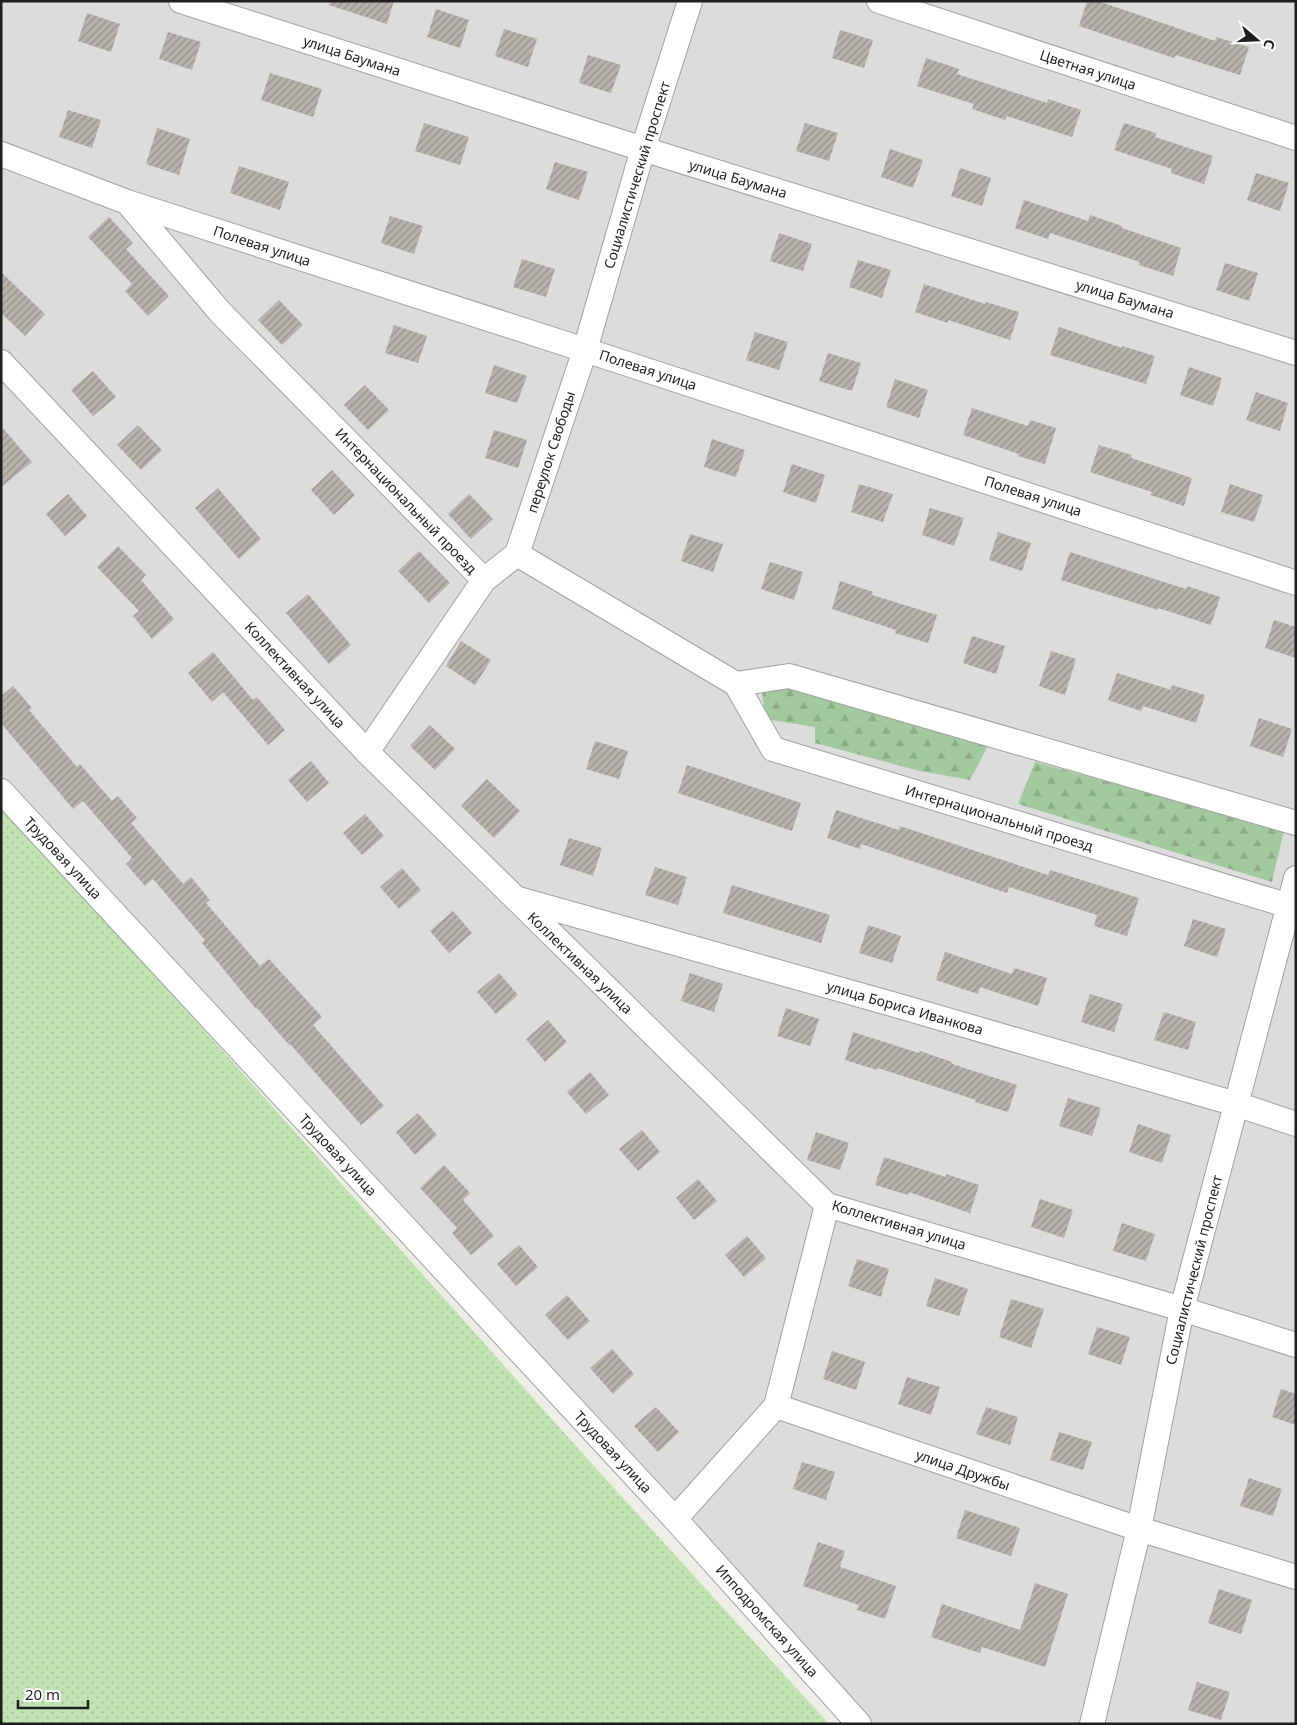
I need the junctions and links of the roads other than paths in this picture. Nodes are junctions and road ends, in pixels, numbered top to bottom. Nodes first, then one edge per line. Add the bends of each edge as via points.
1 (181, 1) edge
2 (690, 1) edge
3 (879, 1) edge
4 (1296, 138) edge
5 (643, 149) junction
6 (1, 154) edge
7 (127, 202) junction
8 (585, 350) junction
9 (1296, 353) edge
10 (1, 362) edge
11 (517, 554) junction
12 (484, 580) junction
13 (1296, 583) edge
14 (736, 684) junction
15 (366, 752) junction
16 (1, 791) edge
17 (1296, 823) edge
18 (1296, 878) edge
19 (514, 898) junction
20 (1292, 907) edge
21 (1236, 1104) junction
22 (1296, 1124) edge
23 (827, 1205) junction
24 (1182, 1309) junction
25 (1296, 1346) edge
26 (776, 1406) junction
27 (675, 1519) junction
28 (1139, 1529) junction
29 (1296, 1577) edge
30 (859, 1724) edge
31 (1092, 1724) edge

1 - 5 street, улица Баумана
2 - 5 street, Социалистический проспект
3 - 4 street, Цветная улица
5 - 8 street, Социалистический проспект
5 - 9 street, улица Баумана
6 - 7 street, Полевая улица
7 - 8 street, Полевая улица
7 - 12 street, Интернациональный проезд via 220,312
8 - 11 street, переулок Свободы
8 - 13 street, Полевая улица
10 - 15 street, Коллективная улица
11 - 12 street, Интернациональный проезд
11 - 14 street, Интернациональный проезд
12 - 15 street
14 - 17 street via 790,676
14 - 20 street, Интернациональный проезд via 773,749
15 - 19 street, Коллективная улица
16 - 27 street, Трудовая улица
18 - 20 street, Социалистический проспект
19 - 21 street, улица Бориса Иванкова
19 - 23 street, Коллективная улица
20 - 21 street, Социалистический проспект
21 - 22 street, улица Бориса Иванкова
21 - 24 street, Социалистический проспект
23 - 24 street, Коллективная улица
23 - 26 street
24 - 25 street, Коллективная улица
24 - 28 street, Социалистический проспект
26 - 27 street
26 - 28 street, улица Дружбы
27 - 30 street, Ипподромская улица
28 - 29 street, улица Дружбы
28 - 31 street, Социалистический проспект

